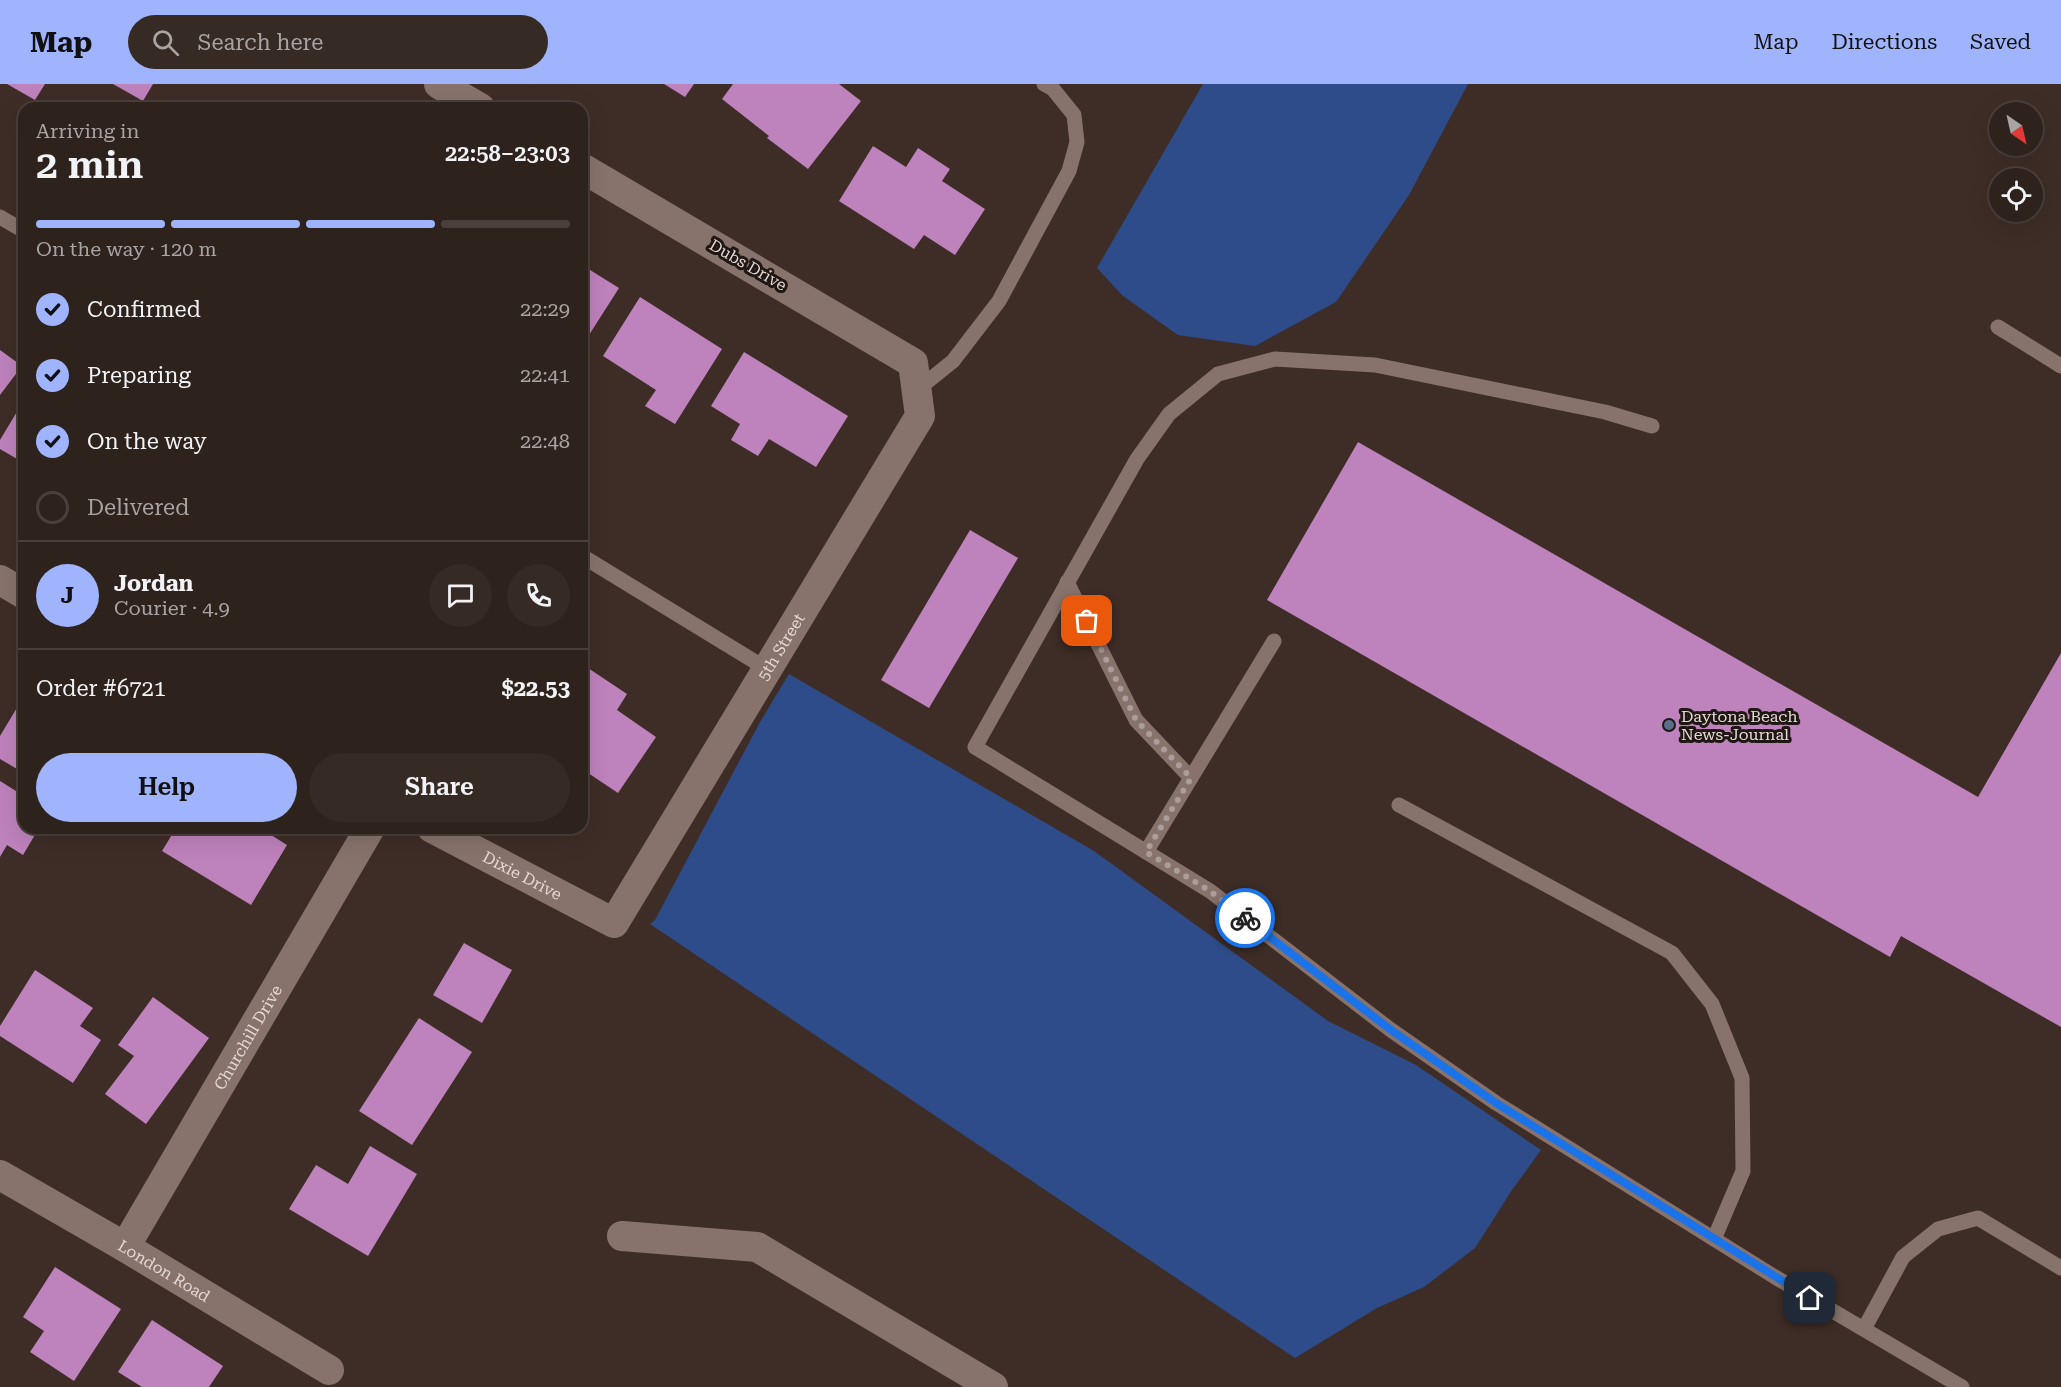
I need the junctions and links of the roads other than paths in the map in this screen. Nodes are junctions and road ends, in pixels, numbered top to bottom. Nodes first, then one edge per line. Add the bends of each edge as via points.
1 (440, 84) edge
2 (1044, 84) edge
3 (470, 102) edge
4 (588, 172) edge
5 (0, 217) edge
6 (18, 228) edge
7 (1998, 327) dead end
8 (2061, 366) edge
9 (915, 376) junction
10 (1652, 426) dead end
11 (588, 560) edge
12 (0, 580) edge
13 (1067, 582) junction
14 (18, 590) edge
15 (1274, 641) dead end
16 (767, 669) junction
17 (1191, 778) junction
18 (1399, 805) dead end
19 (366, 834) edge
20 (443, 834) edge
21 (1146, 852) junction
22 (614, 923) joint
23 (0, 1175) edge
24 (622, 1236) dead end
25 (1714, 1239) junction
26 (125, 1247) junction
27 (2061, 1268) edge
28 (1864, 1329) junction
29 (328, 1370) dead end
30 (993, 1387) edge
31 (1962, 1387) edge

1 - 3 street
2 - 9 lane via 1074,115 1077,142 1069,171 999,301 953,361
4 - 9 street, Dubs Drive
5 - 6 lane
7 - 8 lane
9 - 16 street, 5th Street via 920,416
10 - 13 lane via 1605,412 1374,365 1275,359 1263,362 1218,374 1169,414 1137,459
11 - 16 lane
12 - 14 street
13 - 17 lane via 1136,720
13 - 21 lane via 975,747
15 - 17 lane
16 - 22 street, 5th Street
17 - 21 lane
18 - 25 lane via 1672,952 1712,1004 1743,1078 1743,1171
19 - 26 street, Churchill Drive
20 - 22 street, Dixie Drive
21 - 25 lane via 1210,891 1391,1030 1496,1103
23 - 26 street, London Road
24 - 30 street via 757,1247
25 - 28 lane
26 - 29 street, London Road
27 - 28 lane via 1978,1218 1938,1229 1903,1257
28 - 31 lane

